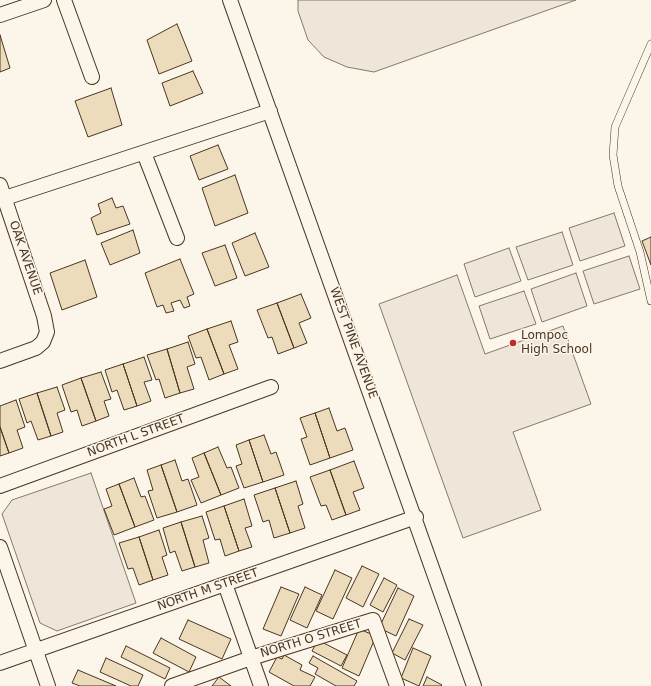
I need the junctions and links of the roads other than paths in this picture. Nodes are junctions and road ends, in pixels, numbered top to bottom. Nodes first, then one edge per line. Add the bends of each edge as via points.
1 (44, 0) edge
2 (64, 0) edge
3 (230, 0) edge
4 (0, 15) edge
5 (651, 44) edge
6 (92, 77) dead end
7 (270, 111) junction
8 (144, 153) junction
9 (0, 185) edge
10 (5, 198) junction
11 (177, 238) dead end
12 (651, 301) edge
13 (0, 361) edge
14 (271, 387) dead end
15 (0, 486) edge
16 (416, 518) junction
17 (0, 548) edge
18 (225, 584) junction
19 (36, 650) junction
20 (251, 658) junction
21 (0, 663) edge
22 (48, 686) edge
23 (172, 686) edge
24 (261, 686) edge
25 (396, 686) edge
26 (474, 686) edge

1 - 4 street
2 - 6 street
3 - 7 street, WEST PINE AVENUE
5 - 12 lane via 615,127 613,154 618,186 640,252
7 - 8 street
7 - 16 street, WEST PINE AVENUE
8 - 10 street
8 - 11 street
9 - 10 street, OAK AVENUE
10 - 13 street, OAK AVENUE via 47,332 43,342 36,348
14 - 15 street, NORTH L STREET
16 - 18 street, NORTH M STREET
16 - 26 street, WEST PINE AVENUE
17 - 19 street
18 - 19 street, NORTH M STREET
18 - 20 street, NORTH O STREET
19 - 21 street, NORTH M STREET
19 - 22 street
20 - 23 street
20 - 24 street, NORTH O STREET
20 - 25 street, NORTH O STREET via 374,620

